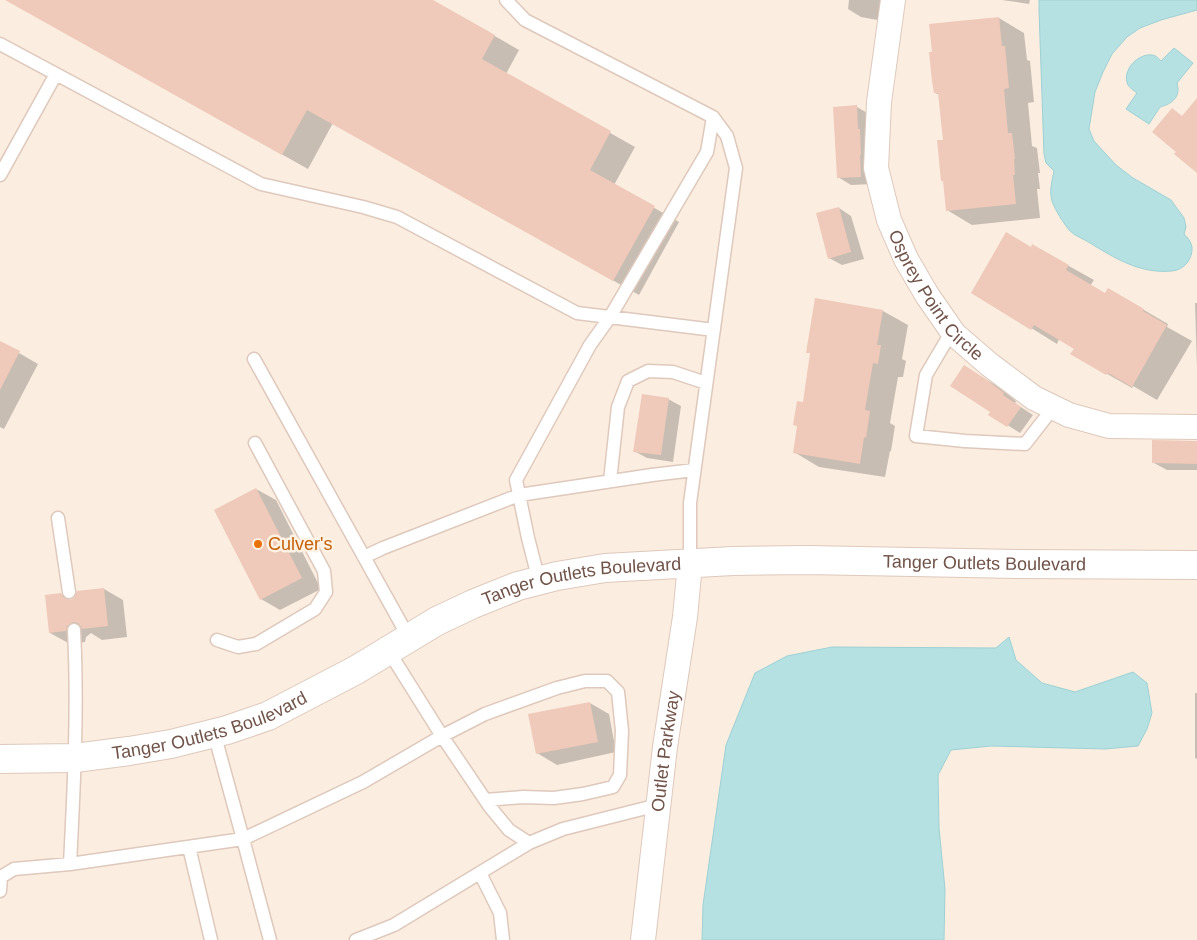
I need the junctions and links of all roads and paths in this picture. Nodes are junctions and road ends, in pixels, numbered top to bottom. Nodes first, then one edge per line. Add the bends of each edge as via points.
1 (506, 0) edge
2 (893, 0) edge
3 (0, 44) edge
4 (56, 74) junction
5 (713, 117) junction
6 (0, 176) edge
7 (610, 317) junction
8 (714, 330) junction
9 (952, 331) junction
10 (254, 359) dead end
11 (706, 383) junction
12 (1053, 408) junction
13 (1197, 427) edge
14 (255, 443) dead end
15 (694, 470) junction
16 (610, 481) junction
17 (519, 495) junction
18 (58, 518) dead end
19 (364, 557) junction
20 (690, 564) junction
21 (1197, 565) edge
22 (539, 581) junction
23 (69, 592) dead end
24 (74, 630) dead end
25 (217, 640) dead end
26 (398, 644) junction
27 (214, 733) junction
28 (442, 736) junction
29 (75, 758) junction
30 (0, 759) edge
31 (486, 800) junction
32 (658, 805) junction
33 (243, 838) junction
34 (529, 844) junction
35 (189, 847) junction
36 (70, 864) junction
37 (480, 873) junction
38 (0, 891) edge
39 (212, 940) edge
40 (270, 940) edge
41 (356, 940) edge
42 (503, 940) edge
43 (643, 940) edge

1 - 5 lane via 525,20
2 - 9 street, Osprey Point Circle via 879,102 876,168 889,220 906,259
3 - 4 lane
4 - 6 lane
4 - 7 lane via 261,184 397,217 576,312
5 - 7 lane via 707,152
5 - 8 lane via 727,136 736,168
7 - 8 lane
7 - 17 lane via 590,345 516,480
8 - 11 lane
9 - 12 street, Osprey Point Circle via 990,365
9 - 12 lane via 926,375 916,436 1026,444
10 - 19 lane
11 - 15 lane
11 - 16 lane via 673,372 648,371 628,382 618,407
12 - 13 street, Osprey Point Circle via 1109,426
14 - 25 lane via 324,571 326,592 315,609 256,644 238,647
15 - 16 lane
15 - 20 lane via 690,503
16 - 17 lane
17 - 19 lane
17 - 22 lane
18 - 23 lane
19 - 26 lane
20 - 21 street, Tanger Outlets Boulevard via 807,560
20 - 22 street, Tanger Outlets Boulevard via 605,568
20 - 32 street, Outlet Parkway
22 - 26 street, Tanger Outlets Boulevard via 472,604
24 - 29 lane
26 - 27 street, Tanger Outlets Boulevard via 268,716
26 - 28 lane
27 - 29 street, Tanger Outlets Boulevard via 171,744
27 - 33 lane
28 - 31 lane
28 - 31 lane via 485,714 585,680 607,681 618,692 622,732 620,775 613,786 554,798
28 - 33 lane via 363,782
29 - 30 street, Tanger Outlets Boulevard
29 - 36 lane
31 - 34 lane via 510,830
32 - 34 lane via 563,829
32 - 43 street, Outlet Parkway
33 - 35 lane
33 - 40 lane
34 - 37 lane
35 - 36 lane
35 - 39 lane
36 - 38 lane via 14,869 1,877
37 - 41 lane via 394,925
37 - 42 lane via 500,913

